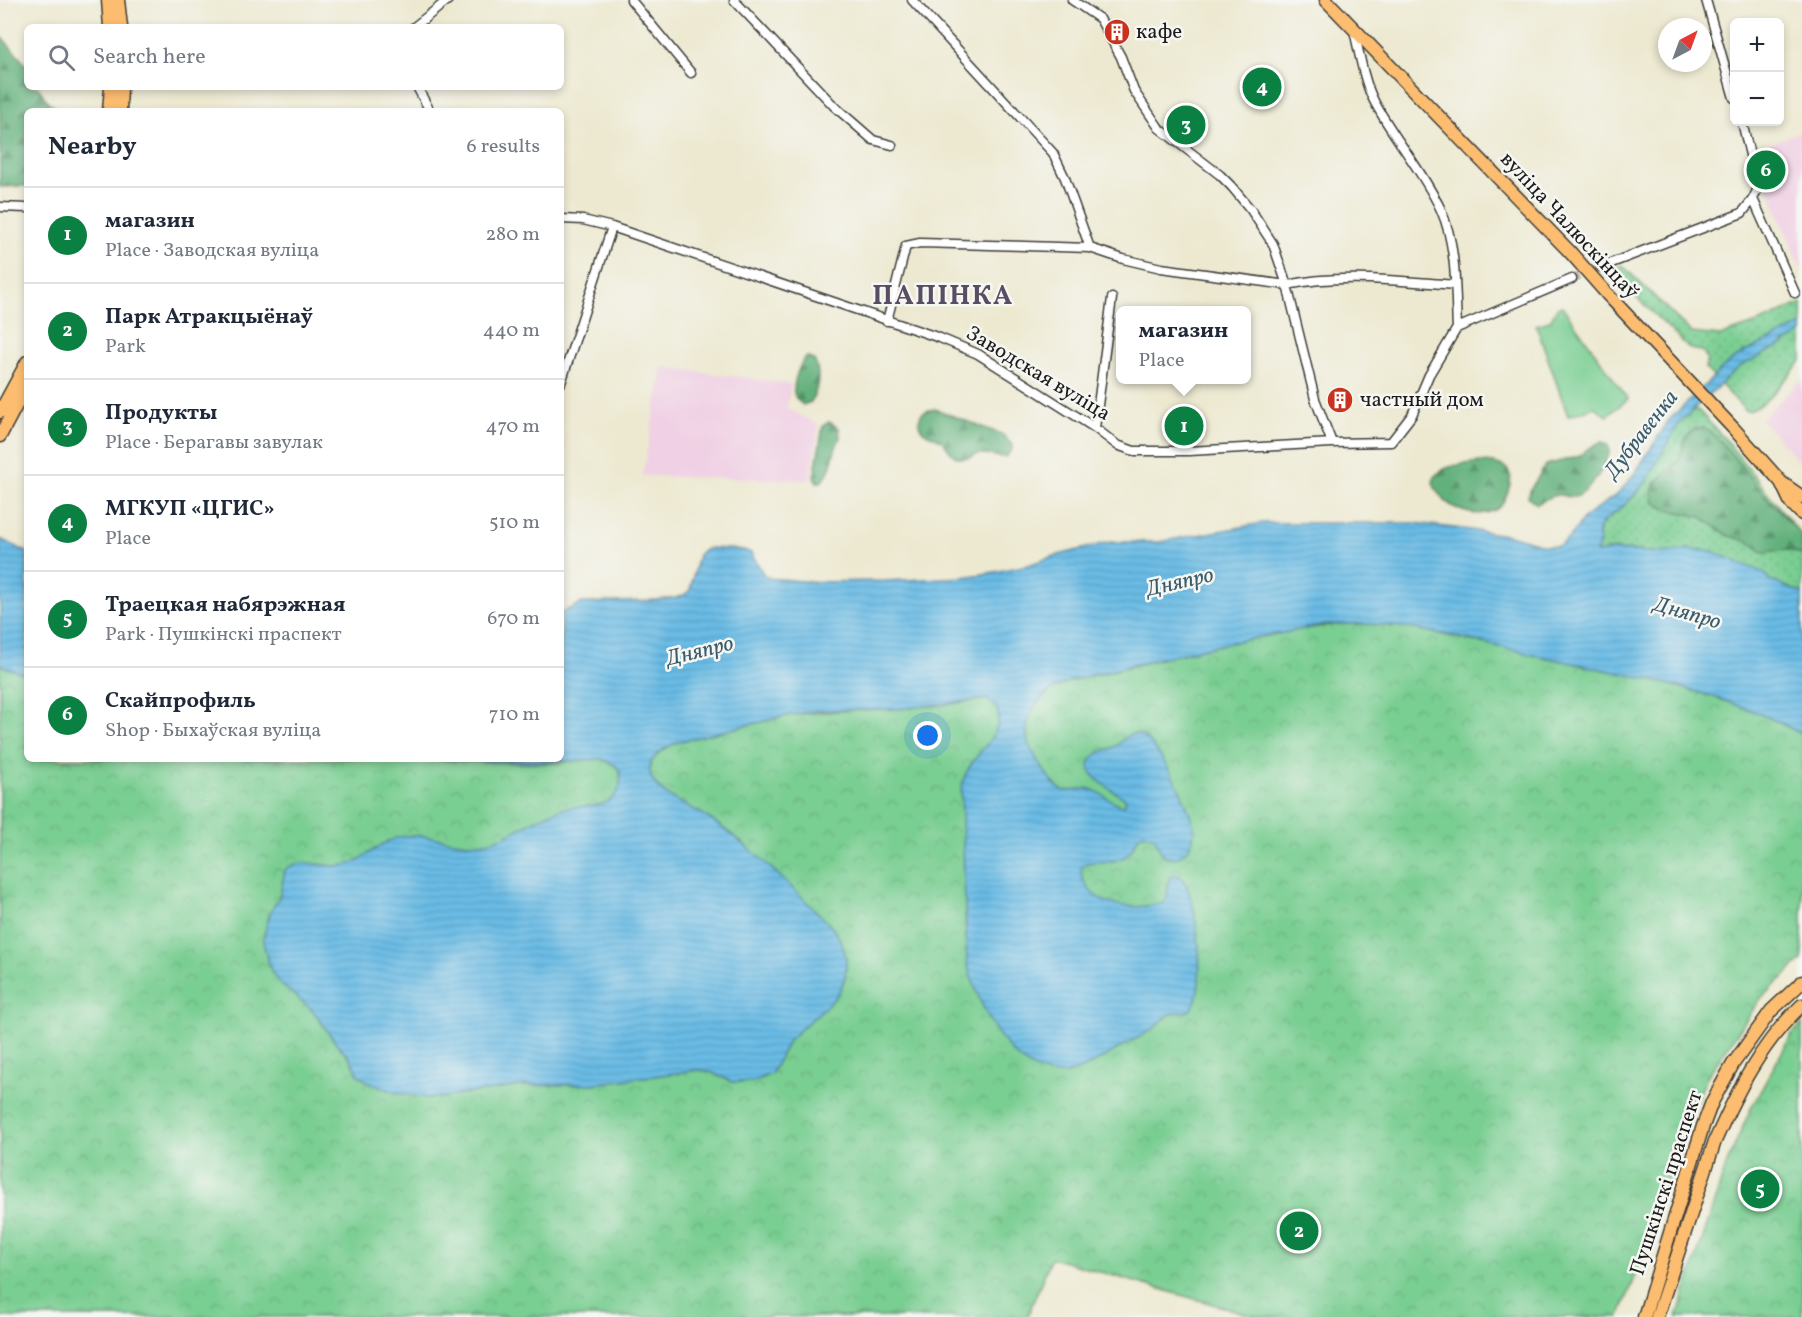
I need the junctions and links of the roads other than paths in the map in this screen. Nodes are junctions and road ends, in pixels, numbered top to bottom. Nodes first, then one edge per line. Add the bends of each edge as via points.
1 (108, 0) edge
2 (118, 0) edge
3 (448, 0) edge
4 (631, 0) edge
5 (734, 0) edge
6 (912, 0) edge
7 (1071, 0) edge
8 (1326, 0) edge
9 (1706, 0) edge
10 (110, 24) edge
11 (121, 24) edge
12 (418, 24) edge
13 (1354, 29) junction
14 (691, 73) dead end
15 (1730, 84) edge
16 (111, 90) edge
17 (121, 90) edge
18 (419, 90) edge
19 (109, 108) edge
20 (120, 108) edge
21 (428, 108) edge
22 (1743, 126) edge
23 (892, 145) dead end
24 (1753, 200) junction
25 (0, 207) edge
26 (24, 208) edge
27 (564, 219) edge
28 (612, 227) junction
29 (1090, 248) junction
30 (1601, 267) tunnel mouth
31 (1572, 279) tunnel mouth
32 (1287, 285) junction
33 (1455, 285) junction
34 (1795, 293) dead end
35 (1112, 298) dead end
36 (887, 321) junction
37 (1457, 328) junction
38 (24, 368) edge
39 (564, 374) edge
40 (24, 391) edge
41 (0, 412) edge
42 (1095, 428) junction
43 (2, 431) edge
44 (1332, 443) junction
45 (1781, 482) junction
46 (1802, 497) edge
47 (1802, 514) edge
48 (1802, 982) edge
49 (1802, 1005) edge
50 (1644, 1317) edge
51 (1657, 1317) edge

1 - 10 main road
2 - 11 main road
3 - 12 street
4 - 14 street
5 - 23 street via 834,106 873,140
6 - 29 street via 1053,153
7 - 32 street via 1100,19 1134,91 1159,128 1220,175 1251,210 1273,244
8 - 13 main road, вуліца Чалюскінцаў
9 - 15 street
13 - 33 street via 1373,99 1441,210 1449,233
13 - 45 main road, вуліца Чалюскінцаў, bridge via 1570,252
16 - 19 main road
17 - 20 main road
18 - 21 street
22 - 24 street via 1758,188
24 - 30 street via 1742,213
24 - 34 street
25 - 26 street
27 - 28 street, Заводская вуліца
28 - 36 street, Заводская вуліца
28 - 39 street
29 - 32 street via 1161,268
29 - 36 street via 920,243 906,246
31 - 37 street
32 - 33 street via 1340,278
32 - 44 street via 1315,399
33 - 37 street
35 - 42 street
36 - 42 street, Заводская вуліца via 978,354
37 - 44 street, Заводская вуліца via 1429,375 1412,415 1391,442
38 - 41 main road
40 - 43 main road
42 - 44 street, Заводская вуліца via 1117,445 1134,451 1189,452
45 - 46 main road, вуліца Чалюскінцаў
45 - 47 main road, вуліца Чалюскінцаў via 1791,503
48 - 50 main road, Пушкінскі праспект via 1771,1011 1733,1064 1713,1102
49 - 51 main road, Пушкінскі праспект via 1782,1024 1727,1113

